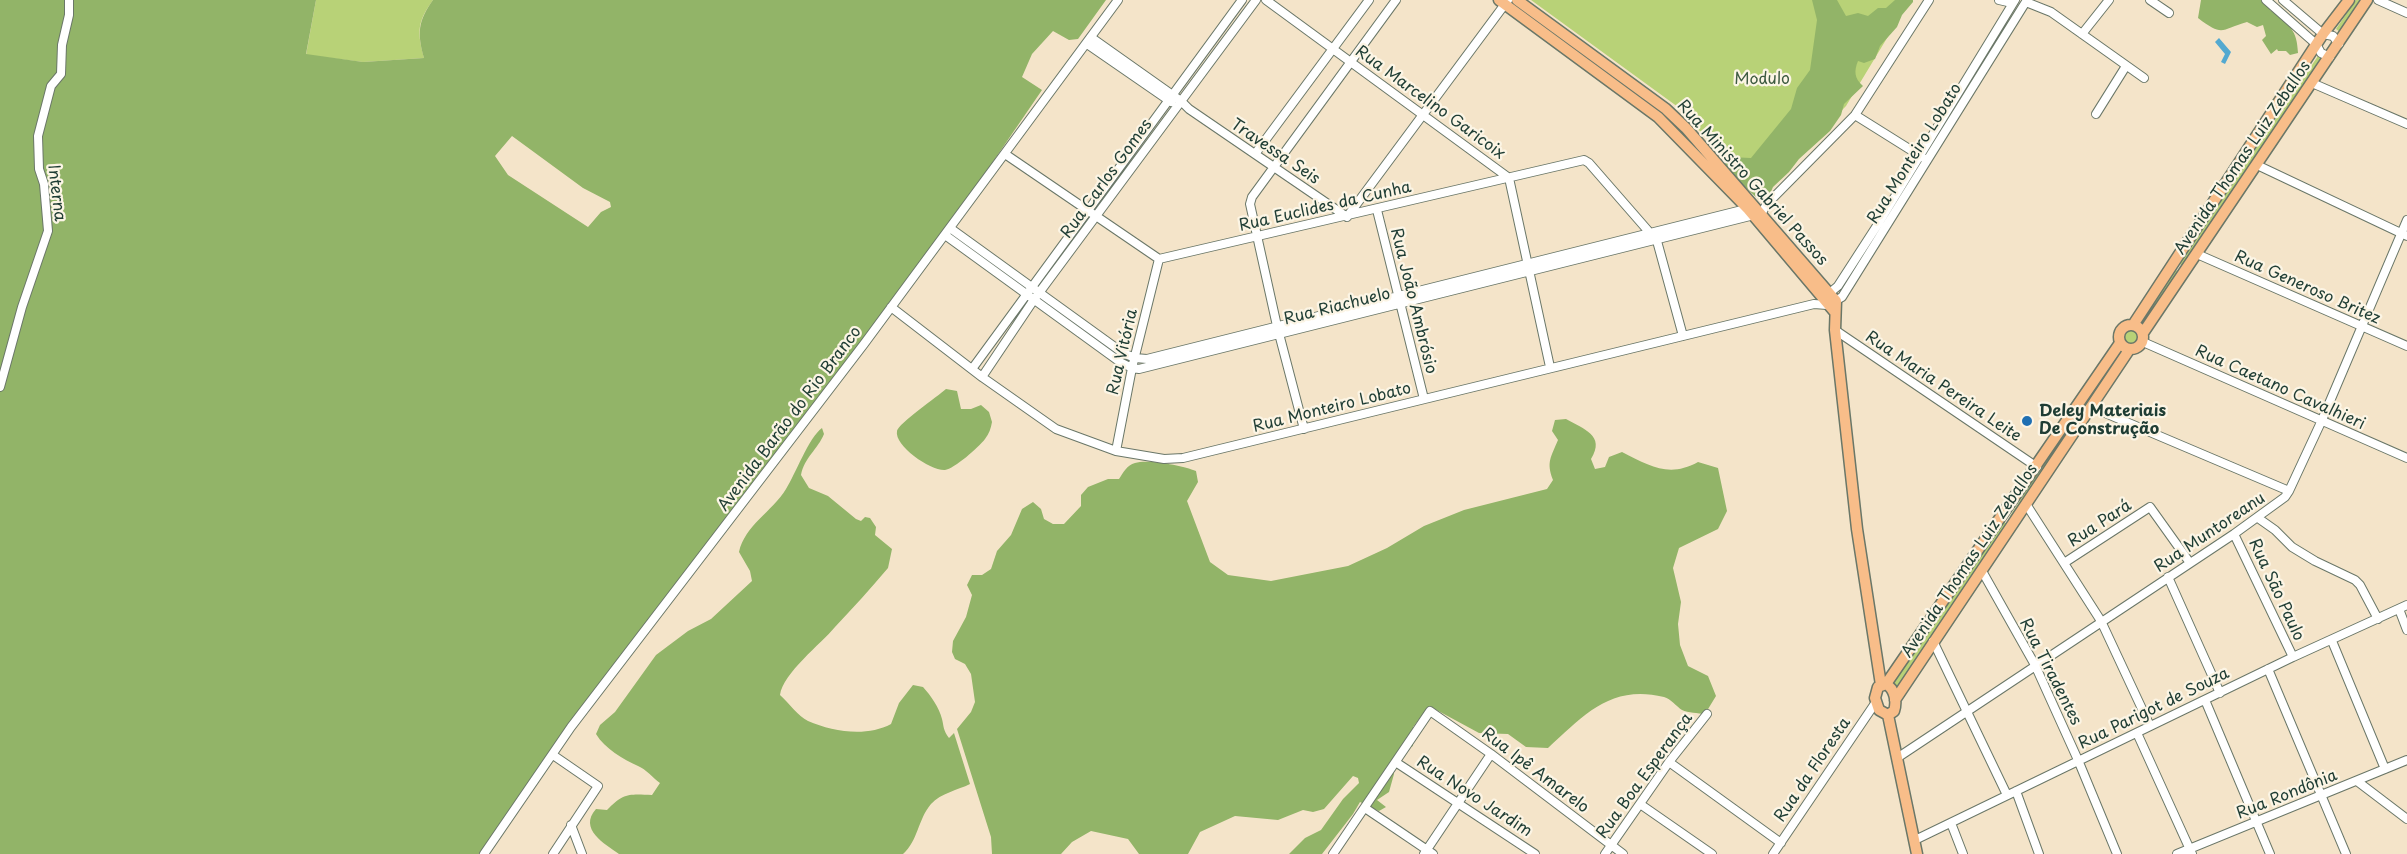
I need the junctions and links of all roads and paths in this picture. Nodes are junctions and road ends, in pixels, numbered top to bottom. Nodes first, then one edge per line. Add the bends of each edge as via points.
1 (69, 0) edge
2 (1118, 0) edge
3 (1242, 0) edge
4 (1256, 0) edge
5 (1266, 0) edge
6 (1369, 0) edge
7 (1396, 0) edge
8 (1517, 0) edge
9 (1929, 0) edge
10 (1999, 0) edge
11 (2109, 0) edge
12 (2150, 0) edge
13 (2266, 0) edge
14 (2283, 0) edge
15 (2349, 0) edge
16 (2367, 0) edge
17 (2378, 0) edge
18 (1504, 1) edge
19 (2026, 1) edge
20 (2013, 2) edge
21 (2169, 13) dead end
22 (2407, 13) edge
23 (1541, 24) junction
24 (2082, 34) junction
25 (2323, 34) junction
26 (1089, 41) junction
27 (2316, 44) junction
28 (2338, 44) junction
29 (1333, 49) junction
30 (2330, 57) junction
31 (1352, 63) junction
32 (2127, 66) junction
33 (2144, 78) dead end
34 (2312, 83) junction
35 (1170, 98) junction
36 (1953, 102) junction
37 (1179, 104) junction
38 (1961, 106) junction
39 (1855, 114) junction
40 (2096, 114) dead end
41 (1424, 115) junction
42 (2407, 124) edge
43 (1005, 154) junction
44 (1255, 154) junction
45 (1924, 158) junction
46 (2257, 165) junction
47 (1273, 166) junction
48 (1509, 178) junction
49 (1088, 209) junction
50 (1377, 210) junction
51 (1757, 210) junction
52 (1096, 216) junction
53 (1347, 217) junction
54 (2407, 220) edge
55 (947, 231) junction
56 (1649, 232) junction
57 (2404, 235) edge
58 (1257, 236) junction
59 (1658, 241) junction
60 (2196, 254) junction
61 (1159, 259) junction
62 (1527, 263) junction
63 (2172, 264) junction
64 (2184, 272) junction
65 (1529, 273) junction
66 (1028, 291) junction
67 (1039, 294) junction
68 (1396, 296) junction
69 (1034, 301) junction
70 (1827, 302) junction
71 (1399, 305) junction
72 (891, 307) junction
73 (2133, 325) junction
74 (1277, 326) junction
75 (2360, 326) junction
76 (1835, 330) junction
77 (1279, 335) junction
78 (1683, 336) junction
79 (2143, 338) junction
80 (2120, 343) junction
81 (2407, 346) edge
82 (2129, 350) junction
83 (1135, 358) junction
84 (1550, 367) junction
85 (1132, 368) junction
86 (972, 369) junction
87 (982, 377) junction
88 (0, 387) edge
89 (1424, 399) junction
90 (2091, 407) junction
91 (2322, 420) junction
92 (1304, 429) junction
93 (1116, 451) junction
94 (2407, 458) edge
95 (2037, 466) junction
96 (2289, 491) junction
97 (2026, 504) junction
98 (2003, 516) junction
99 (2258, 518) junction
100 (2013, 524) junction
101 (2234, 534) junction
102 (2190, 562) junction
103 (2064, 563) junction
104 (1982, 571) junction
105 (2168, 577) junction
106 (2403, 607) edge
107 (2378, 619) junction
108 (2101, 621) junction
109 (2407, 630) edge
110 (1934, 641) junction
111 (2332, 641) junction
112 (2293, 657) junction
113 (2035, 665) junction
114 (2268, 669) junction
115 (1884, 684) junction
116 (2220, 693) junction
117 (1895, 700) junction
118 (2205, 700) junction
119 (1876, 702) junction
120 (1968, 711) junction
121 (1707, 714) dead end
122 (1888, 715) junction
123 (2150, 726) junction
124 (2137, 733) junction
125 (1491, 754) junction
126 (553, 755) junction
127 (1897, 758) junction
128 (2078, 760) junction
129 (2407, 760) edge
130 (1669, 762) junction
131 (1397, 763) junction
132 (2385, 769) junction
133 (2357, 781) junction
134 (2016, 791) junction
135 (2007, 795) junction
136 (2321, 795) junction
137 (1459, 803) junction
138 (1640, 804) junction
139 (1365, 808) junction
140 (2407, 819) edge
141 (2258, 821) junction
142 (1951, 823) junction
143 (571, 825) junction
144 (1915, 840) junction
145 (1781, 843) junction
146 (1611, 845) junction
147 (2191, 851) edge
148 (1428, 853) edge
149 (484, 854) edge
150 (553, 854) edge
151 (582, 854) edge
152 (1333, 854) edge
153 (1535, 854) edge
154 (1605, 854) edge
155 (1623, 854) edge
156 (1712, 854) edge
157 (1773, 854) edge
158 (1917, 854) edge
159 (1963, 854) edge
160 (2039, 854) edge
161 (2117, 854) edge
162 (2177, 854) edge
163 (2270, 854) edge
164 (2346, 854) edge

1 - 88 street, Interna via 61,74 51,86 38,136 48,231
2 - 26 street, Avenida Barão do Rio Branco
3 - 35 street, Rua Carlos Gomes
4 - 37 street, Rua Carlos Gomes
5 - 29 street, Rua Marcelino Garicoix
6 - 29 street
7 - 31 street
8 - 23 main road, Rua Ministro Gabriel Passos
9 - 39 street
10 - 20 street
11 - 24 street
12 - 21 street
13 - 27 street
14 - 25 street
15 - 25 main road, Avenida Thomas Luiz Zeballos
16 - 28 main road, Avenida Thomas Luiz Zeballos
17 - 22 street
18 - 23 main road, Rua Ministro Gabriel Passos
18 - 41 street
19 - 24 street via 2051,12
19 - 38 street, Rua Monteiro Lobato
20 - 36 street, Rua Monteiro Lobato
23 - 51 main road, Rua Ministro Gabriel Passos via 1666,109
24 - 32 street
25 - 27 main road, Avenida Thomas Luiz Zeballos
25 - 28 street via 2333,36
26 - 35 street, Travessa Seis
26 - 43 street, Avenida Barão do Rio Branco
27 - 30 street via 2321,53
27 - 63 main road, Avenida Thomas Luiz Zeballos
28 - 30 main road, Avenida Thomas Luiz Zeballos
29 - 31 street, Rua Marcelino Garicoix
29 - 44 street
30 - 34 main road, Avenida Thomas Luiz Zeballos
31 - 41 street, Rua Marcelino Garicoix
31 - 47 street
32 - 33 street
32 - 40 street
34 - 42 street
34 - 46 main road, Avenida Thomas Luiz Zeballos
35 - 37 street, Travessa Seis
35 - 49 street, Rua Carlos Gomes
36 - 38 street
36 - 45 street, Rua Monteiro Lobato
37 - 44 street, Travessa Seis
37 - 52 street, Rua Carlos Gomes
38 - 45 street, Rua Monteiro Lobato
39 - 45 street
39 - 51 street
41 - 48 street, Rua Marcelino Garicoix
41 - 53 street
43 - 49 street
43 - 55 street, Avenida Barão do Rio Branco
44 - 47 street, Travessa Seis
45 - 70 street, Rua Monteiro Lobato via 1842,297
46 - 57 street
46 - 60 main road, Avenida Thomas Luiz Zeballos
47 - 53 street, Travessa Seis
47 - 58 street via 1250,204
48 - 50 street, Rua Euclides da Cunha
48 - 56 street, Rua Euclides da Cunha via 1584,160
48 - 62 street, Rua Marcelino Garicoix
49 - 52 street
49 - 66 street, Rua Carlos Gomes
50 - 53 street, Rua Euclides da Cunha
50 - 68 street, Rua João Ambrósio
51 - 56 street, Rua Riachuelo
51 - 59 street, Rua Riachuelo
51 - 70 main road, Rua Ministro Gabriel Passos
52 - 61 street
52 - 67 street, Rua Carlos Gomes
53 - 58 street, Rua Euclides da Cunha
54 - 57 street, Rua Muntoreanu
55 - 66 street
55 - 72 street, Avenida Barão do Rio Branco
56 - 59 street
56 - 62 street, Rua Riachuelo
57 - 75 street, Rua Muntoreanu
58 - 61 street, Rua Euclides da Cunha
58 - 74 street
59 - 65 street, Rua Riachuelo
59 - 78 street
60 - 64 main road, Avenida Thomas Luiz Zeballos
60 - 75 street, Rua Generoso Britez
61 - 83 street, Rua Vitória
62 - 65 street, Rua Marcelino Garicoix
62 - 68 street, Rua Riachuelo
63 - 64 main road
63 - 73 main road, Avenida Thomas Luiz Zeballos
64 - 79 main road, Avenida Thomas Luiz Zeballos
65 - 71 street, Rua Riachuelo
65 - 84 street, Rua Marcelino Garicoix
66 - 67 street
66 - 69 street
66 - 86 street, Rua Carlos Gomes
67 - 69 street, Rua Carlos Gomes
67 - 83 street
68 - 71 street, Rua João Ambrósio
68 - 74 street, Rua Riachuelo
69 - 85 street
69 - 87 street, Rua Carlos Gomes
70 - 76 main road
70 - 78 street, Rua Monteiro Lobato
71 - 77 street, Rua Riachuelo
71 - 89 street, Rua João Ambrósio
72 - 86 street, Rua Monteiro Lobato
72 - 126 street, Avenida Barão do Rio Branco
73 - 79 main road
73 - 80 main road via 2121,330
74 - 77 street
74 - 83 street, Rua Riachuelo
75 - 81 street, Rua Generoso Britez
75 - 91 street, Rua Muntoreanu
76 - 95 street, Rua Maria Pereira Leite
76 - 115 main road via 1857,529
77 - 85 street, Rua Riachuelo
77 - 92 street
78 - 84 street, Rua Monteiro Lobato
79 - 82 main road via 2138,348
79 - 91 street, Rua Caetano Cavalhieri
80 - 82 main road
80 - 95 main road, Avenida Thomas Luiz Zeballos
82 - 90 main road, Avenida Thomas Luiz Zeballos
83 - 85 street, Rua Vitória
84 - 89 street, Rua Monteiro Lobato
85 - 93 street, Rua Vitória
86 - 87 street, Rua Monteiro Lobato
87 - 93 street, Rua Monteiro Lobato via 1056,429
89 - 92 street, Rua Monteiro Lobato
90 - 96 street
90 - 97 main road, Avenida Thomas Luiz Zeballos
91 - 94 street, Rua Caetano Cavalhieri
91 - 96 street, Rua Muntoreanu
92 - 93 street, Rua Monteiro Lobato via 1183,458
95 - 98 main road, Avenida Thomas Luiz Zeballos
96 - 99 street, Rua Muntoreanu
97 - 100 main road, Avenida Thomas Luiz Zeballos
97 - 103 street
98 - 100 main road
98 - 115 main road, Avenida Thomas Luiz Zeballos
99 - 101 street, Rua Muntoreanu
99 - 107 street via 2292,547 2355,580
100 - 104 main road, Avenida Thomas Luiz Zeballos
101 - 102 street, Rua Muntoreanu
101 - 112 street, Rua São Paulo
102 - 103 street, Rua Pará via 2150,507
102 - 105 street, Rua Muntoreanu
103 - 108 street
104 - 110 main road, Avenida Thomas Luiz Zeballos
104 - 113 street, Rua Tiradentes
105 - 108 street, Rua Muntoreanu
105 - 116 street
106 - 107 street, Rua Parigot de Souza
106 - 109 street
107 - 111 street, Rua Parigot de Souza
108 - 113 street, Rua Muntoreanu
108 - 123 street
110 - 117 main road, Avenida Thomas Luiz Zeballos
110 - 120 street
111 - 112 street, Rua Parigot de Souza
111 - 132 street
112 - 114 street, Rua Parigot de Souza
113 - 120 street, Rua Muntoreanu
113 - 128 street, Rua Tiradentes
114 - 116 street, Rua Parigot de Souza
114 - 136 street
115 - 117 main road via 1892,689
115 - 119 main road via 1875,692
116 - 118 street, Rua Parigot de Souza
117 - 122 main road via 1894,711
118 - 123 street, Rua Parigot de Souza
118 - 141 street
119 - 122 main road via 1879,710
119 - 145 street, Rua da Floresta
120 - 127 street, Rua Muntoreanu
120 - 135 street
121 - 130 street, Rua Boa Esperança
122 - 127 main road
123 - 124 street, Rua Parigot de Souza
124 - 128 street, Rua Parigot de Souza
124 - 147 street
125 - 131 street, Rua Ipê Amarelo via 1430,711
125 - 137 street
125 - 146 street, Rua Ipê Amarelo
126 - 143 street via 598,786
126 - 149 street, Avenida Barão do Rio Branco
127 - 144 main road
128 - 134 street, Rua Parigot de Souza
128 - 161 street, Rua Tiradentes
129 - 132 street, Rua Rondônia
130 - 138 street, Rua Boa Esperança
130 - 145 street
131 - 137 street, Rua Novo Jardim
131 - 139 street
132 - 133 street, Rua Rondônia
133 - 136 street, Rua Rondônia
133 - 140 street
134 - 135 street, Rua Parigot de Souza
134 - 160 street
135 - 142 street, Rua Parigot de Souza
136 - 141 street, Rua Rondônia
136 - 164 street
137 - 148 street
137 - 153 street, Rua Novo Jardim
138 - 146 street, Rua Boa Esperança
138 - 156 street
139 - 148 street
139 - 152 street
141 - 147 street, Rua Rondônia
141 - 163 street
142 - 144 street, Rua Parigot de Souza
142 - 159 street
143 - 150 street
143 - 151 street
144 - 158 main road
145 - 157 street, Rua da Floresta
146 - 154 street, Rua Boa Esperança
146 - 155 street, Rua Ipê Amarelo
147 - 162 street, Rua Rondônia

